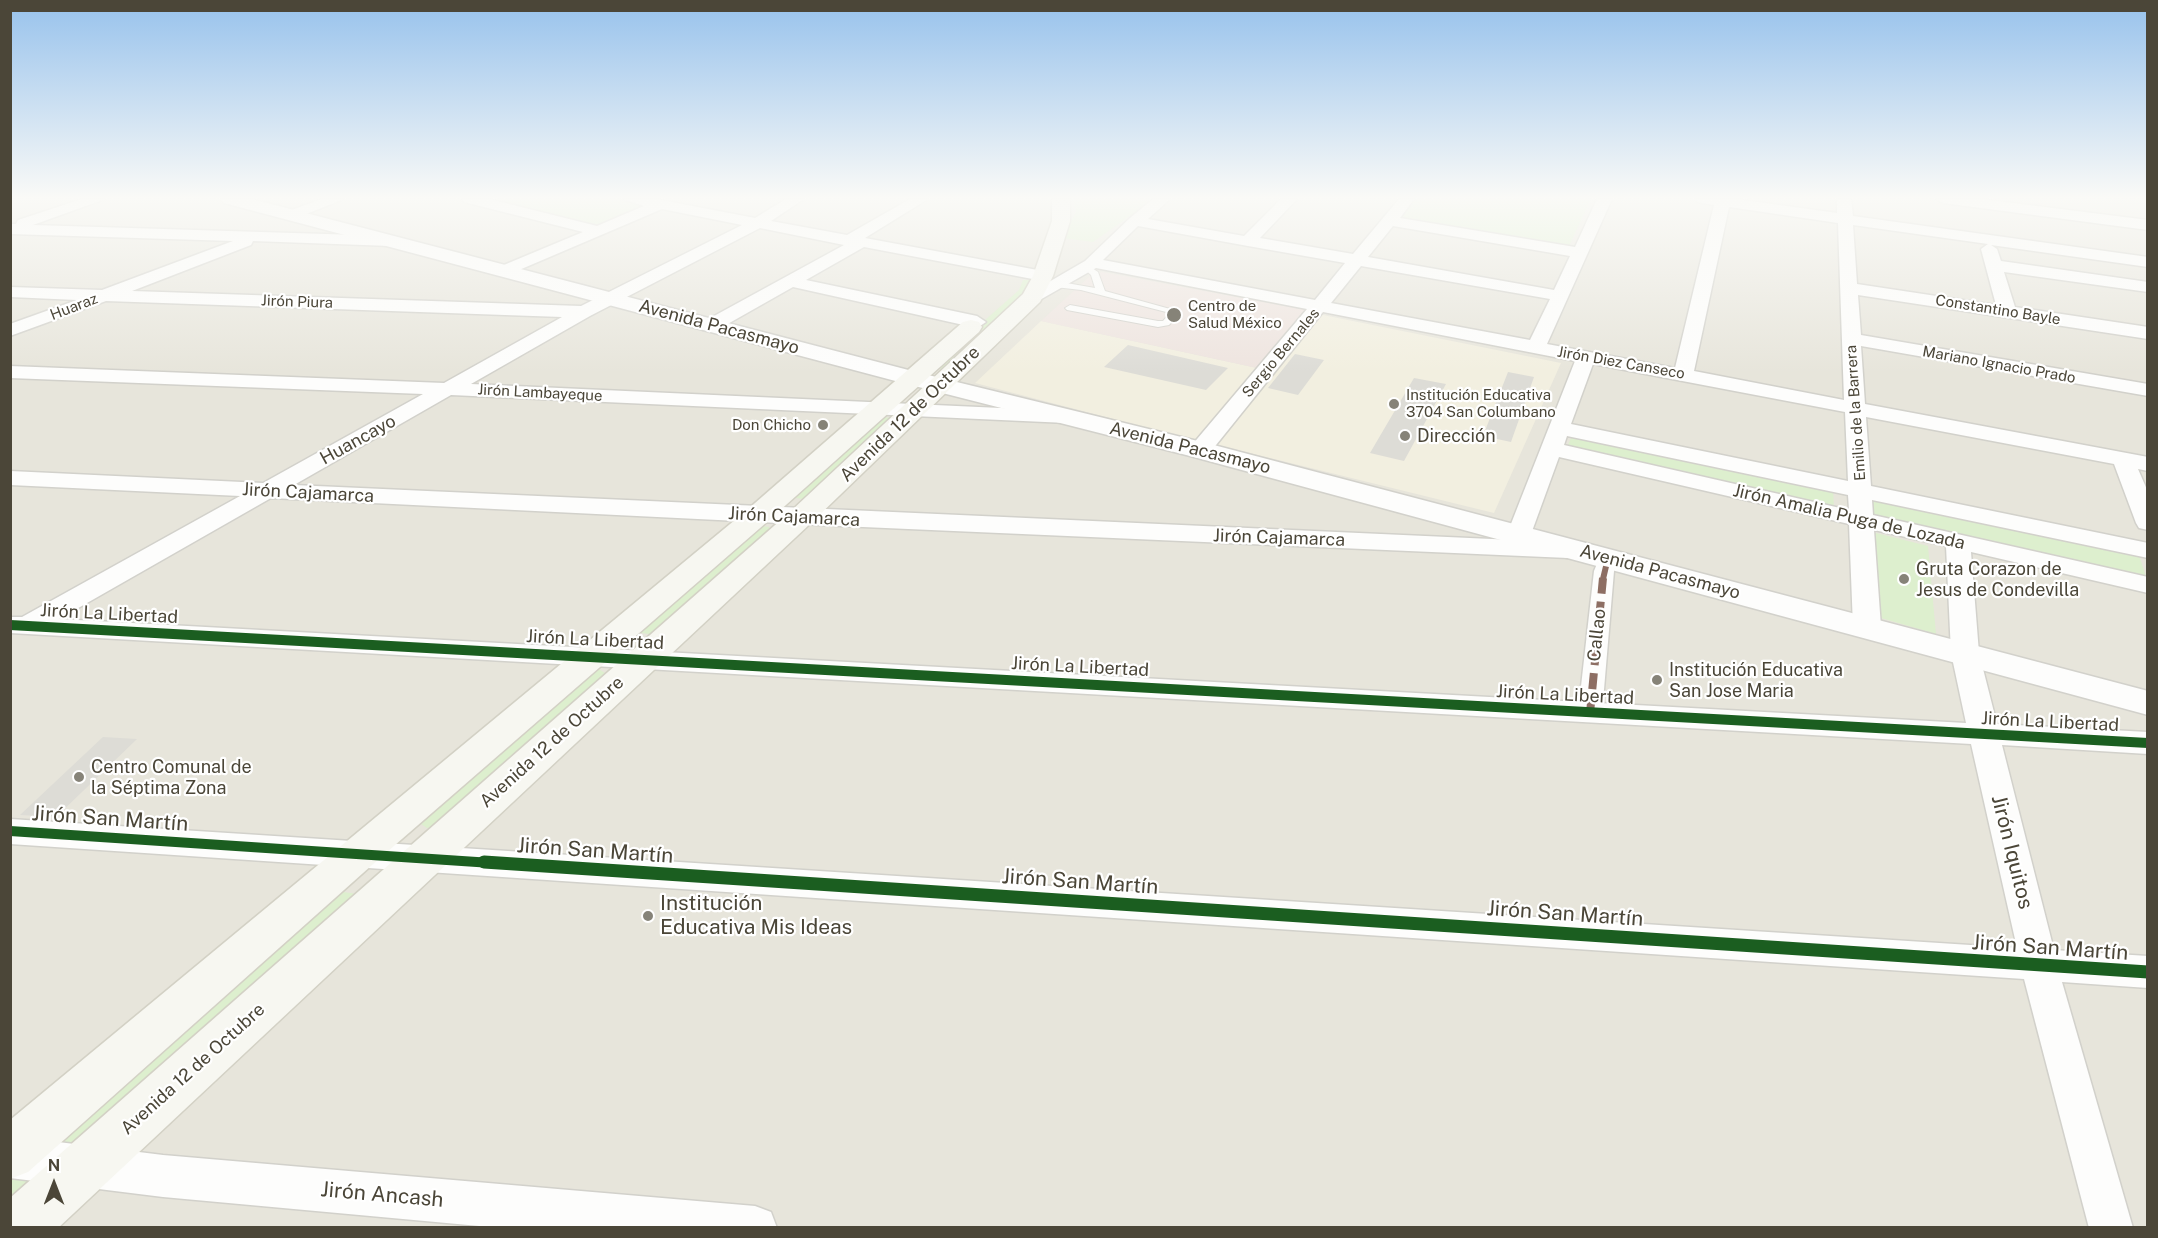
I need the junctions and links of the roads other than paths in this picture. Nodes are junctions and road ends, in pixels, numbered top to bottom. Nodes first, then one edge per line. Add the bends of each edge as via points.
1 (205, 257) edge
2 (450, 257) edge
3 (539, 257) edge
4 (690, 257) edge
5 (829, 257) edge
6 (919, 257) edge
7 (1039, 257) edge
8 (1047, 257) edge
9 (1096, 257) edge
10 (1339, 257) edge
11 (1361, 257) edge
12 (1578, 257) edge
13 (1709, 257) edge
14 (1847, 257) edge
15 (1991, 257) edge
16 (2117, 257) edge
17 (1358, 260) junction
18 (2148, 261) edge
19 (1090, 265) junction
20 (1993, 265) junction
21 (505, 271) junction
22 (788, 282) junction
23 (1037, 283) junction
24 (2148, 287) edge
25 (1849, 288) junction
26 (10, 292) edge
27 (1101, 293) junction
28 (105, 295) junction
29 (1560, 296) junction
30 (611, 297) junction
31 (1318, 307) junction
32 (1070, 308) dead end
33 (584, 312) junction
34 (2007, 312) junction
35 (978, 322) junction
36 (710, 326) junction
37 (10, 331) edge
38 (2148, 333) edge
39 (1851, 339) junction
40 (1536, 348) junction
41 (1586, 357) junction
42 (10, 372) edge
43 (1683, 375) junction
44 (450, 389) junction
45 (2148, 390) edge
46 (923, 391) junction
47 (1854, 407) junction
48 (877, 408) junction
49 (1069, 417) junction
50 (1555, 439) junction
51 (1200, 450) junction
52 (2123, 459) junction
53 (2148, 464) edge
54 (10, 478) edge
55 (268, 491) junction
56 (1861, 491) junction
57 (757, 516) junction
58 (801, 517) junction
59 (1863, 520) junction
60 (2148, 523) edge
61 (1519, 534) junction
62 (1958, 542) junction
63 (1577, 550) junction
64 (2148, 551) edge
65 (1608, 558) junction
66 (2148, 585) edge
67 (1867, 627) junction
68 (16, 629) edge
69 (1965, 653) junction
70 (588, 657) junction
71 (644, 659) junction
72 (2148, 703) edge
73 (1590, 713) junction
74 (1983, 735) junction
75 (2148, 743) edge
76 (10, 831) edge
77 (357, 854) junction
78 (424, 858) junction
79 (2039, 965) junction
80 (2148, 972) edge
81 (10, 1155) edge
82 (85, 1167) junction
83 (18, 1227) edge
84 (755, 1227) edge
85 (2111, 1227) edge

1 - 28 street, Huaraz
2 - 21 street, Avenida Pacasmayo
3 - 21 street
4 - 30 street, Huancayo
5 - 22 street
6 - 23 street
7 - 23 main road, Avenida 12 de Octubre
8 - 23 main road, Avenida 12 de Octubre
9 - 19 street
10 - 17 street
11 - 17 street, Sergio Bernales
12 - 29 street
13 - 43 street
14 - 25 street, Emilio de la Barrera
15 - 20 street
16 - 18 street
17 - 29 street
17 - 31 street, Sergio Bernales
19 - 23 street
19 - 27 lane
19 - 31 street, Jirón Diez Canseco
20 - 24 street
20 - 34 street
21 - 30 street, Avenida Pacasmayo
22 - 35 street
22 - 36 street
23 - 27 lane
23 - 35 main road, Avenida 12 de Octubre via 1009,292
23 - 46 main road, Avenida 12 de Octubre
25 - 34 street, Constantino Bayle
25 - 39 street, Emilio de la Barrera
26 - 28 street, Jirón Piura
27 - 32 lane via 1176,312 1166,323 1158,324
28 - 33 street, Jirón Piura
28 - 37 street, Huaraz
29 - 40 street
30 - 33 street, Huancayo
30 - 36 street, Avenida Pacasmayo
31 - 40 street, Jirón Diez Canseco
31 - 51 street, Sergio Bernales
33 - 44 street, Huancayo
34 - 38 street, Constantino Bayle
35 - 46 main road, Avenida 12 de Octubre
36 - 46 street, Avenida Pacasmayo
39 - 45 street, Mariano Ignacio Prado
39 - 47 street, Emilio de la Barrera
40 - 41 street, Jirón Diez Canseco
41 - 43 street, Jirón Diez Canseco
41 - 50 street
42 - 44 street, Jirón Lambayeque
43 - 47 street, Jirón Diez Canseco
44 - 48 street, Jirón Lambayeque
44 - 55 street, Huancayo
46 - 48 main road, Avenida 12 de Octubre
46 - 49 street, Avenida Pacasmayo
46 - 49 street
46 - 58 main road, Avenida 12 de Octubre
47 - 52 street, Jirón Diez Canseco
47 - 56 street, Emilio de la Barrera
48 - 57 main road, Avenida 12 de Octubre
49 - 51 street, Avenida Pacasmayo
50 - 56 street
50 - 59 street, Jirón Amalia Puga de Lozada
50 - 61 street
51 - 61 street, Avenida Pacasmayo
52 - 53 street, Jirón Diez Canseco
52 - 60 street
54 - 55 street, Jirón Cajamarca
55 - 57 street, Jirón Cajamarca
55 - 68 street, Huancayo
56 - 59 street, Emilio de la Barrera
56 - 64 street
57 - 58 street, Jirón Cajamarca
57 - 70 main road, Avenida 12 de Octubre
58 - 63 street, Jirón Cajamarca
58 - 71 main road, Avenida 12 de Octubre
59 - 62 street, Jirón Amalia Puga de Lozada
59 - 67 street, Emilio de la Barrera
61 - 63 street, Avenida Pacasmayo
62 - 66 street, Jirón Amalia Puga de Lozada
62 - 69 street, Jirón Iquitos
63 - 65 street, Avenida Pacasmayo
65 - 67 street, Avenida Pacasmayo
65 - 73 street, Callao
67 - 69 street, Avenida Pacasmayo
68 - 70 street, Jirón La Libertad
69 - 72 street, Avenida Pacasmayo
69 - 74 street, Jirón Iquitos
70 - 71 street, Jirón La Libertad
70 - 77 main road, Avenida 12 de Octubre
71 - 73 street, Jirón La Libertad
71 - 78 main road, Avenida 12 de Octubre
73 - 74 street, Jirón La Libertad
74 - 75 street, Jirón La Libertad
74 - 79 street, Jirón Iquitos
76 - 77 street, Jirón San Martín
77 - 78 street, Jirón San Martín
77 - 81 main road, Avenida 12 de Octubre
78 - 79 street, Jirón San Martín
78 - 82 main road, Avenida 12 de Octubre
79 - 80 street, Jirón San Martín
79 - 85 street, Jirón Iquitos
81 - 82 street, Jirón Ancash
82 - 83 main road, Avenida 12 de Octubre
82 - 84 street, Jirón Ancash

